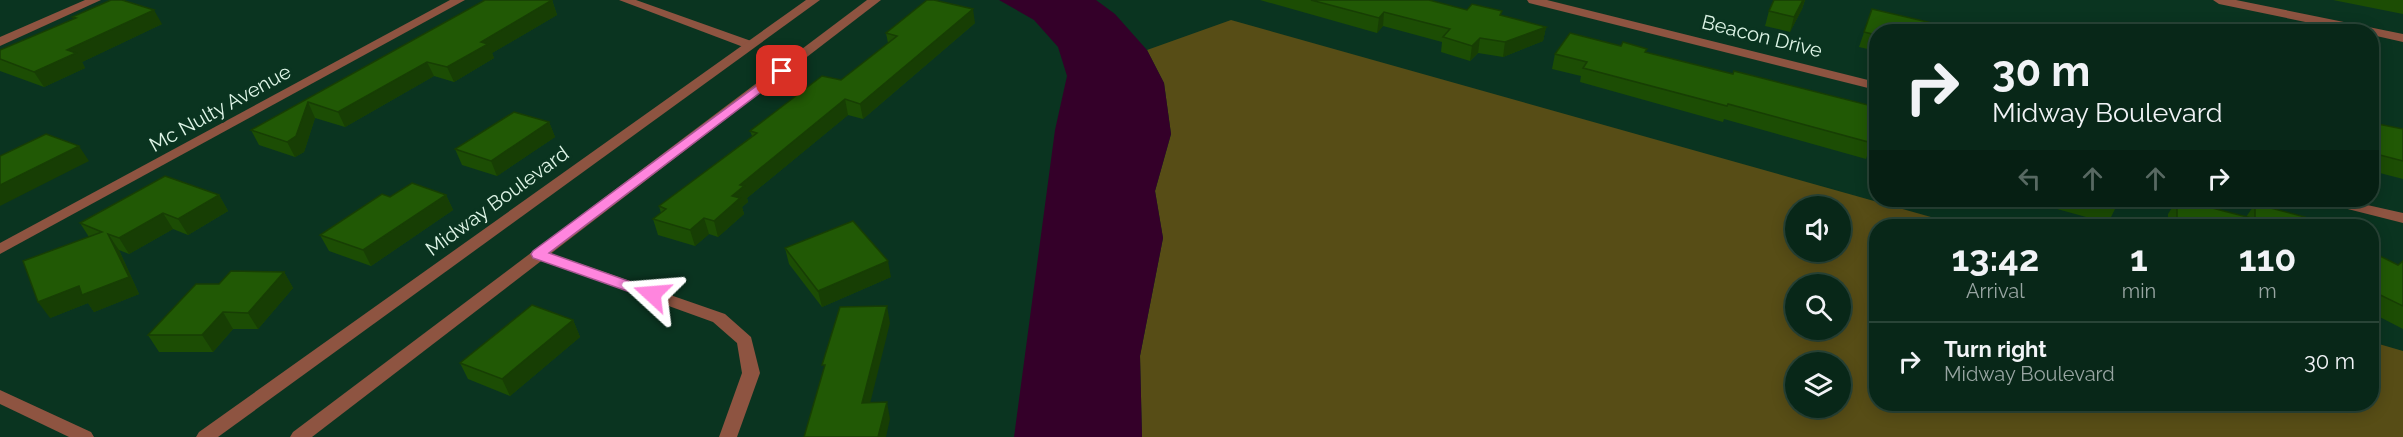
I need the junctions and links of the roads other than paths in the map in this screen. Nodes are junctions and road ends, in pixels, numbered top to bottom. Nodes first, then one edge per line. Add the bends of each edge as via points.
1 (95, 0) edge
2 (459, 0) edge
3 (625, 0) edge
4 (814, 0) edge
5 (875, 0) edge
6 (1533, 0) edge
7 (2219, 0) edge
8 (2335, 24) edge
9 (2379, 33) edge
10 (2403, 38) edge
11 (0, 42) edge
12 (750, 45) junction
13 (1869, 84) edge
14 (2358, 207) edge
15 (2403, 218) edge
16 (0, 249) edge
17 (538, 254) junction
18 (0, 396) edge
19 (85, 437) edge
20 (205, 437) edge
21 (299, 437) edge
22 (728, 437) edge

1 - 11 street
2 - 16 street, Mc Nulty Avenue
3 - 12 street
4 - 12 street, Midway Boulevard
5 - 17 street
6 - 13 street, Beacon Drive
7 - 8 street
9 - 10 street
12 - 20 street, Midway Boulevard
14 - 15 street
17 - 21 street
17 - 22 street via 719,318 745,341 751,373
18 - 19 street

